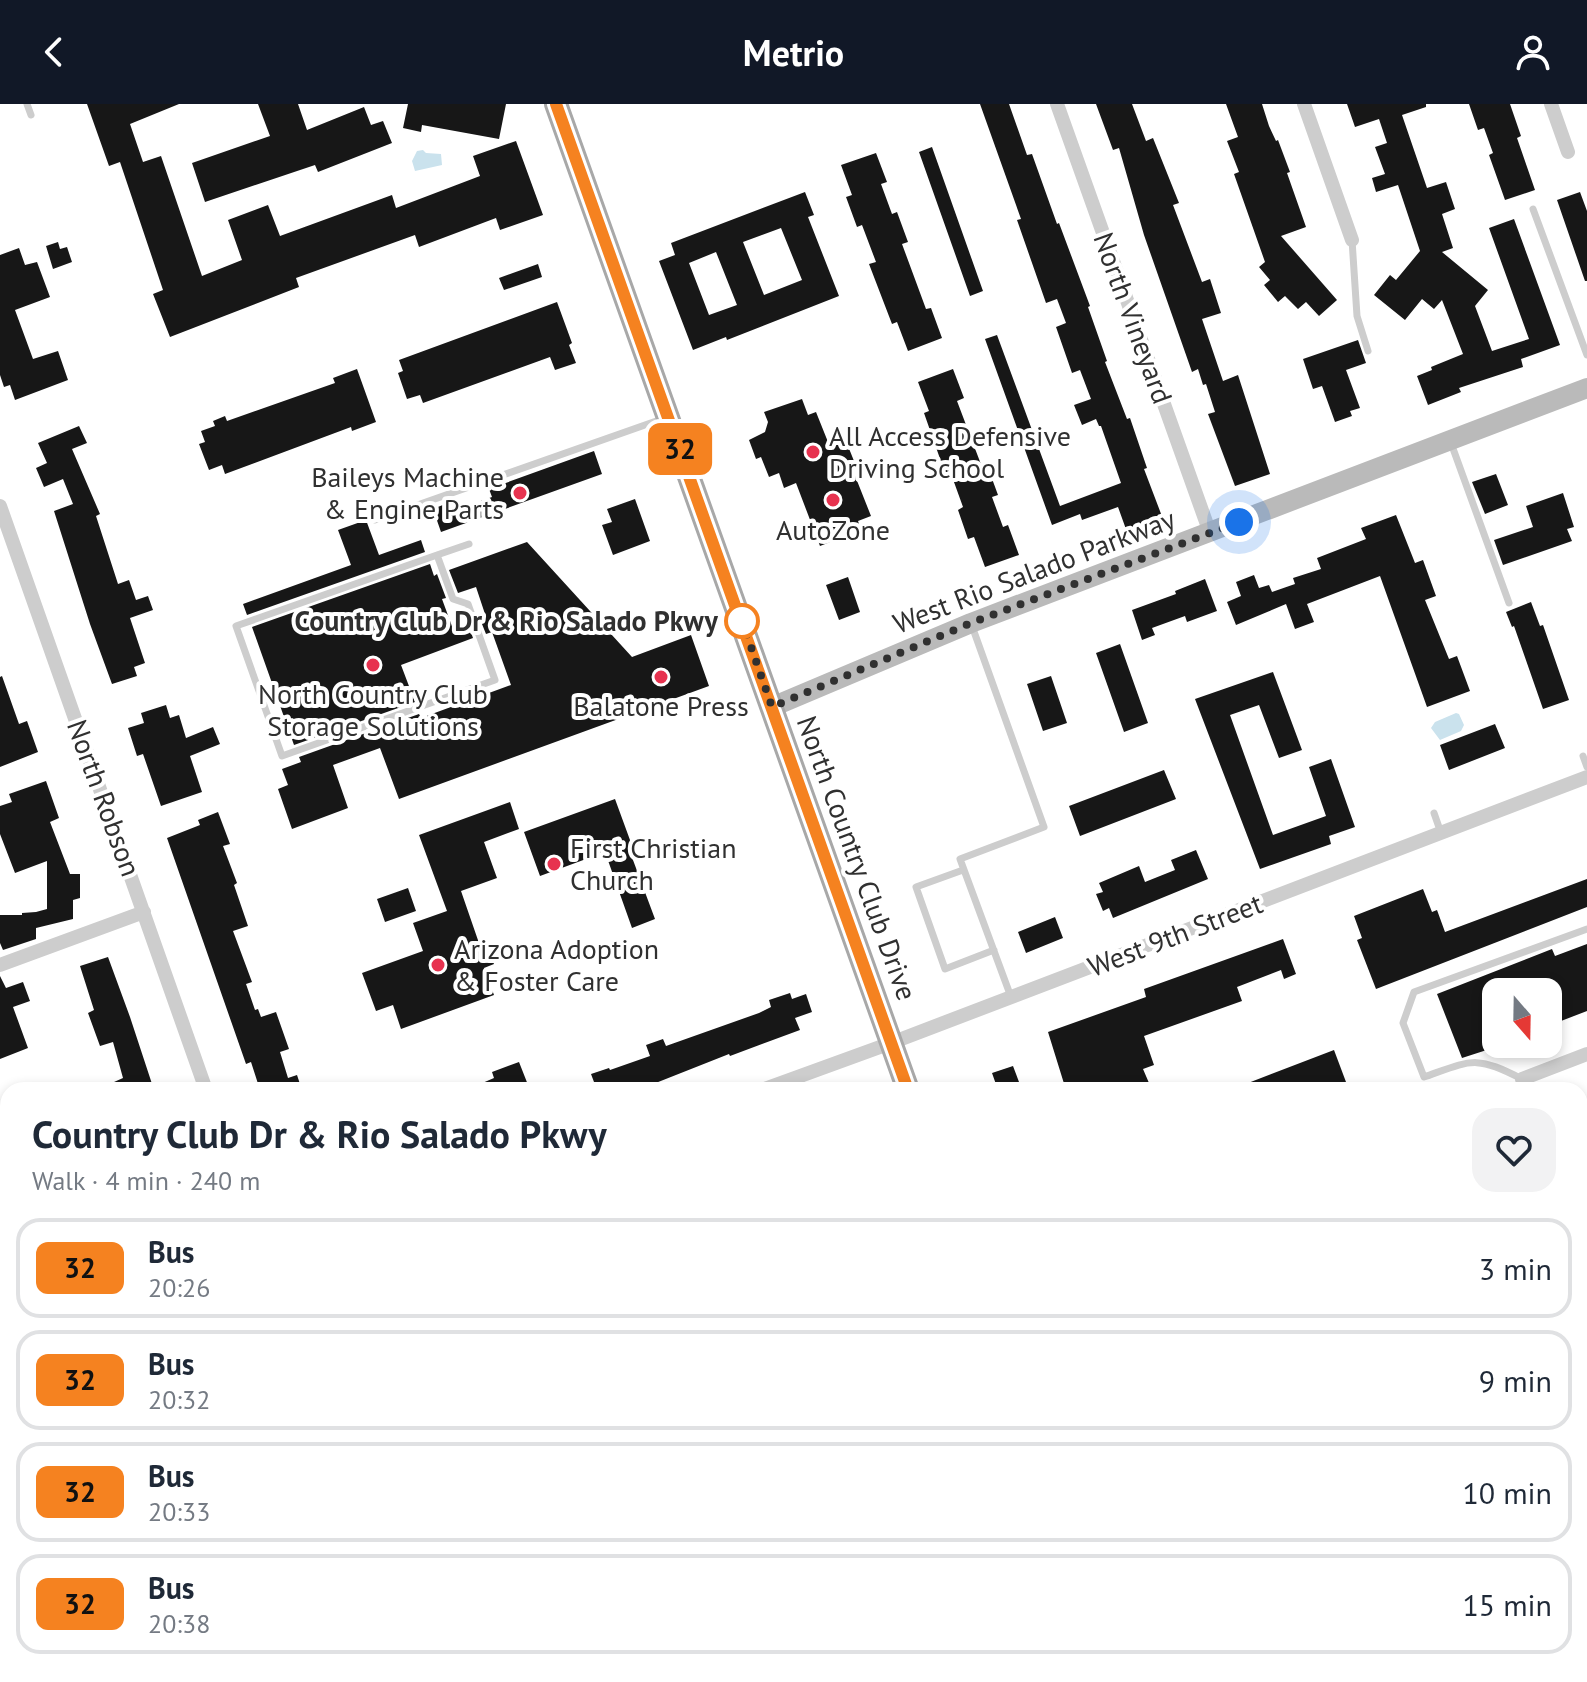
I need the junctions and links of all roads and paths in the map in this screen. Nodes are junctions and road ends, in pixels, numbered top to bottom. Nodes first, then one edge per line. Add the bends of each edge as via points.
1 (27, 104) edge
2 (556, 104) edge
3 (1057, 104) edge
4 (1304, 104) edge
5 (1551, 104) edge
6 (31, 115) dead end
7 (1568, 152) dead end
8 (1533, 209) dead end
9 (1352, 240) joint
10 (1368, 351) dead end
11 (1587, 355) edge
12 (1587, 388) edge
13 (668, 417) junction
14 (1450, 441) junction
15 (0, 506) edge
16 (375, 520) dead end
17 (1210, 533) junction
18 (469, 544) dead end
19 (437, 555) junction
20 (1509, 603) dead end
21 (971, 623) junction
22 (772, 707) junction
23 (1583, 756) dead end
24 (1587, 767) edge
25 (1587, 777) edge
26 (1434, 813) dead end
27 (1441, 833) junction
28 (963, 870) junction
29 (144, 912) junction
30 (1587, 929) edge
31 (994, 950) junction
32 (0, 965) edge
33 (1011, 997) junction
34 (891, 1043) junction
35 (1587, 1054) edge
36 (203, 1082) edge
37 (784, 1082) edge
38 (905, 1082) edge
39 (1520, 1082) edge
40 (1530, 1082) edge

1 - 6 lane
2 - 13 main road, North Country Club Drive
3 - 17 street, North Vineyard
4 - 9 street
5 - 7 street
8 - 11 lane
9 - 10 lane via 1357,316
12 - 14 main road, West Rio Salado Parkway
13 - 16 lane
13 - 22 main road, North Country Club Drive
14 - 17 main road, West Rio Salado Parkway
14 - 20 lane
15 - 29 street, North Robson
17 - 21 main road, West Rio Salado Parkway
18 - 19 lane
19 - 19 lane via 236,626 282,756 495,680 468,604 453,599
21 - 22 main road, West Rio Salado Parkway
21 - 28 lane via 1044,827 960,859
22 - 34 main road, North Country Club Drive
23 - 24 lane
25 - 27 street, West 9th Street
26 - 27 lane
27 - 33 street, West 9th Street
28 - 31 lane
28 - 31 lane via 916,887 945,969
29 - 32 street
29 - 36 street, North Robson
30 - 39 lane via 1414,992 1403,1023 1424,1077 1469,1061 1495,1065
31 - 33 lane
33 - 34 street, West 9th Street
34 - 37 street, West 9th Street
34 - 38 main road, North Country Club Drive
35 - 40 street

